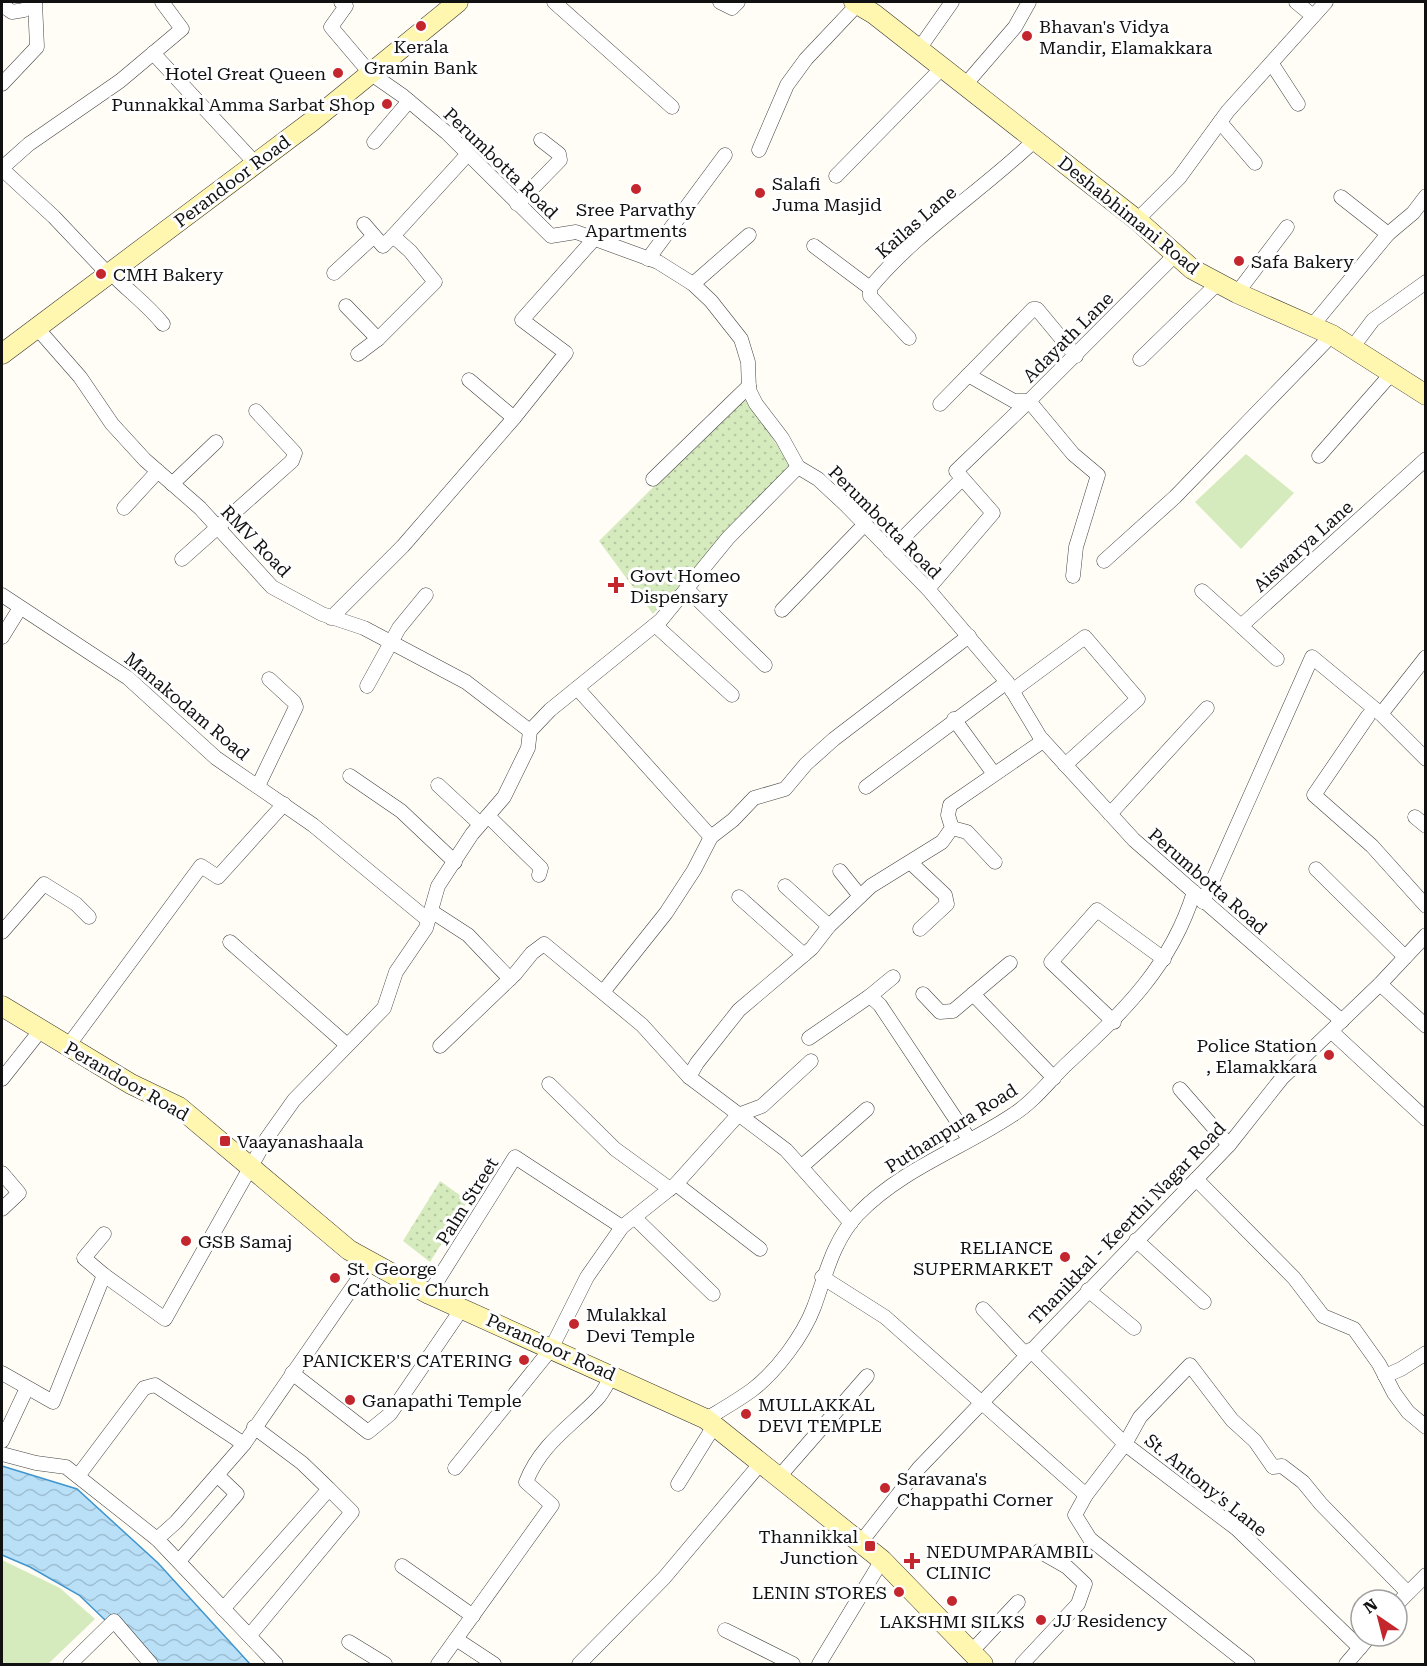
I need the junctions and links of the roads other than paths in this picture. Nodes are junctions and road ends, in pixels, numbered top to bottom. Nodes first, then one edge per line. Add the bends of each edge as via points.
1 (35, 2) edge
2 (162, 2) edge
3 (341, 2) edge
4 (554, 2) edge
5 (720, 2) edge
6 (738, 2) edge
7 (952, 2) edge
8 (1029, 2) edge
9 (1296, 2) edge
10 (1326, 2) edge
11 (856, 3) edge
12 (448, 4) edge
13 (2, 5) edge
14 (1313, 16) junction
15 (918, 49) junction
16 (153, 53) junction
17 (1272, 64) junction
18 (942, 68) junction
19 (370, 73) junction
20 (2, 84) edge
21 (964, 85) junction
22 (409, 101) junction
23 (1298, 104) dead end
24 (672, 106) dead end
25 (1220, 122) junction
26 (541, 140) dead end
27 (1035, 140) junction
28 (374, 141) dead end
29 (759, 150) dead end
30 (467, 155) junction
31 (724, 155) dead end
32 (1255, 163) dead end
33 (256, 164) junction
34 (2, 169) edge
35 (836, 176) dead end
36 (1425, 196) edge
37 (1341, 197) dead end
38 (517, 204) junction
39 (1137, 220) junction
40 (364, 224) dead end
41 (1287, 227) dead end
42 (1388, 234) junction
43 (749, 235) dead end
44 (374, 236) junction
45 (393, 236) junction
46 (594, 239) junction
47 (814, 246) dead end
48 (1176, 255) junction
49 (648, 259) junction
50 (109, 273) junction
51 (334, 273) dead end
52 (1425, 282) edge
53 (1218, 283) junction
54 (693, 284) junction
55 (870, 288) junction
56 (1237, 292) junction
57 (346, 306) dead end
58 (163, 324) dead end
59 (1312, 326) junction
60 (37, 328) junction
61 (1332, 335) junction
62 (909, 338) dead end
63 (378, 339) junction
64 (1352, 348) junction
65 (2, 354) edge
66 (358, 354) dead end
67 (1076, 356) junction
68 (1140, 359) dead end
69 (1392, 373) junction
70 (968, 375) junction
71 (469, 380) dead end
72 (749, 386) junction
73 (1425, 395) edge
74 (1029, 401) junction
75 (939, 404) dead end
76 (256, 411) dead end
77 (514, 418) junction
78 (216, 442) dead end
79 (1319, 456) dead end
80 (1425, 459) edge
81 (798, 467) junction
82 (158, 471) junction
83 (962, 478) junction
84 (653, 479) dead end
85 (172, 484) junction
86 (124, 508) dead end
87 (865, 524) junction
88 (219, 529) junction
89 (890, 551) junction
90 (182, 559) dead end
91 (1104, 561) dead end
92 (1073, 576) dead end
93 (687, 589) junction
94 (928, 589) junction
95 (1202, 591) dead end
96 (2, 594) edge
97 (426, 595) dead end
98 (20, 608) junction
99 (782, 610) dead end
100 (331, 618) junction
101 (655, 625) junction
102 (1241, 626) junction
103 (969, 636) junction
104 (2, 637) edge
105 (391, 644) junction
106 (1425, 657) edge
107 (1277, 659) dead end
108 (765, 665) dead end
109 (269, 680) dead end
110 (367, 686) dead end
111 (1010, 686) junction
112 (577, 688) junction
113 (732, 695) dead end
114 (1207, 708) dead end
115 (1374, 715) junction
116 (954, 720) junction
117 (530, 731) junction
118 (1043, 741) junction
119 (1425, 759) edge
120 (1065, 765) junction
121 (994, 774) junction
122 (350, 776) dead end
123 (438, 785) dead end
124 (258, 786) junction
125 (866, 787) dead end
126 (284, 804) junction
127 (1110, 814) junction
128 (484, 820) junction
129 (951, 828) junction
130 (711, 837) junction
131 (455, 862) junction
132 (995, 862) dead end
133 (911, 863) junction
134 (1316, 868) dead end
135 (840, 871) dead end
136 (539, 875) dead end
137 (785, 886) dead end
138 (860, 896) junction
139 (739, 897) dead end
140 (1198, 897) junction
141 (1425, 906) edge
142 (430, 916) junction
143 (89, 917) dead end
144 (829, 926) junction
145 (920, 929) dead end
146 (2, 932) edge
147 (1425, 935) edge
148 (230, 942) dead end
149 (804, 955) junction
150 (1405, 957) junction
151 (1164, 959) junction
152 (1010, 963) dead end
153 (893, 977) dead end
154 (510, 978) junction
155 (1380, 984) junction
156 (603, 992) junction
157 (923, 994) dead end
158 (973, 994) junction
159 (870, 996) junction
160 (2, 1006) edge
161 (1342, 1021) junction
162 (1114, 1022) junction
163 (1425, 1026) edge
164 (40, 1031) junction
165 (1332, 1032) junction
166 (808, 1038) dead end
167 (346, 1044) junction
168 (68, 1046) junction
169 (440, 1046) dead end
170 (811, 1061) dead end
171 (689, 1077) junction
172 (1054, 1078) junction
173 (2, 1079) edge
174 (549, 1084) dead end
175 (1180, 1089) dead end
176 (867, 1109) dead end
177 (738, 1115) junction
178 (1425, 1119) edge
179 (969, 1139) junction
180 (1229, 1145) junction
181 (250, 1167) junction
182 (801, 1167) junction
183 (2, 1173) edge
184 (1196, 1179) junction
185 (673, 1187) junction
186 (2, 1209) edge
187 (636, 1219) junction
188 (851, 1223) junction
189 (622, 1227) junction
190 (104, 1234) dead end
191 (1136, 1240) junction
192 (760, 1249) dead end
193 (370, 1262) junction
194 (104, 1275) junction
195 (822, 1277) junction
196 (1088, 1290) junction
197 (429, 1294) junction
198 (713, 1294) dead end
199 (1204, 1302) dead end
200 (463, 1307) junction
201 (983, 1309) dead end
202 (1134, 1328) dead end
203 (551, 1349) junction
204 (1028, 1352) junction
205 (1425, 1353) edge
206 (2, 1373) edge
207 (292, 1373) junction
208 (612, 1375) junction
209 (867, 1376) dead end
210 (1385, 1376) junction
211 (27, 1388) junction
212 (980, 1402) junction
213 (710, 1423) junction
214 (254, 1427) junction
215 (1425, 1427) edge
216 (2, 1441) edge
217 (244, 1444) junction
218 (1125, 1444) junction
219 (2, 1454) edge
220 (760, 1464) junction
221 (455, 1468) dead end
222 (217, 1475) junction
223 (78, 1476) junction
224 (778, 1478) junction
225 (678, 1484) dead end
226 (329, 1489) junction
227 (1086, 1495) junction
228 (156, 1539) junction
229 (861, 1542) junction
230 (1039, 1551) dead end
231 (882, 1560) junction
232 (179, 1561) junction
233 (402, 1566) dead end
234 (1425, 1575) edge
235 (1403, 1588) edge
236 (1409, 1590) edge
237 (1018, 1602) dead end
238 (224, 1609) junction
239 (473, 1616) junction
240 (725, 1630) dead end
241 (250, 1635) junction
242 (1349, 1637) edge
243 (456, 1640) junction
244 (349, 1642) dead end
245 (1360, 1648) edge
246 (977, 1658) edge
247 (579, 1664) edge
248 (70, 1665) edge
249 (151, 1665) edge
250 (276, 1665) edge
251 (385, 1665) edge
252 (438, 1665) edge
253 (495, 1665) edge
254 (793, 1665) edge
255 (819, 1665) edge
256 (1022, 1665) edge
257 (1248, 1665) edge
258 (1346, 1665) edge

1 - 13 street via 12,12
1 - 20 street via 37,47
2 - 16 street via 182,28
3 - 19 street, Perumbotta Road via 346,6 344,12 332,27
4 - 24 street
5 - 6 street via 732,8
7 - 15 street
8 - 21 street via 1015,27
9 - 14 street
10 - 14 street
11 - 15 main road, Deshabhimani Road
11 - 29 street via 787,85
12 - 19 main road, Perandoor Road
14 - 17 street
15 - 18 main road, Deshabhimani Road
16 - 33 street
16 - 34 street via 120,81 29,144
17 - 23 street
17 - 25 street
18 - 21 main road, Deshabhimani Road
18 - 35 street
19 - 22 street, Perumbotta Road
19 - 33 main road, Perandoor Road
21 - 27 main road, Deshabhimani Road
22 - 28 street
22 - 30 street, Perumbotta Road
25 - 32 street
25 - 39 street via 1179,178
26 - 38 street via 559,154 560,160
27 - 39 main road, Deshabhimani Road
27 - 55 street, Kailas Lane via 914,244
30 - 38 street, Perumbotta Road
30 - 45 street
31 - 49 street
33 - 50 main road, Perandoor Road
34 - 50 street
36 - 42 street via 1413,213
37 - 42 street
38 - 46 street, Perumbotta Road via 551,236 576,232
39 - 48 main road, Deshabhimani Road
40 - 44 street
41 - 56 street
42 - 59 street
43 - 54 street
44 - 45 street via 382,246
44 - 51 street
45 - 63 street via 435,282
46 - 49 street, Perumbotta Road
46 - 77 street via 522,320 566,353
47 - 55 street
48 - 53 main road, Deshabhimani Road
48 - 67 street, Adayath Lane
49 - 54 street, Perumbotta Road
50 - 58 street via 134,297 144,301
50 - 60 main road, Perandoor Road
52 - 64 street via 1373,320
53 - 56 main road, Deshabhimani Road
53 - 68 street
54 - 72 street, Perumbotta Road via 741,339 748,362
55 - 62 street via 870,296
56 - 59 main road, Deshabhimani Road
57 - 63 street
59 - 61 main road, Deshabhimani Road
60 - 65 main road, Perandoor Road
60 - 82 street, RMV Road via 80,377 112,424
61 - 64 main road, Deshabhimani Road
61 - 91 street via 1174,497
63 - 66 street
64 - 69 main road, Deshabhimani Road
67 - 70 street via 1033,309
67 - 74 street, Adayath Lane
69 - 73 main road, Deshabhimani Road
69 - 79 street
70 - 74 street via 1014,401
70 - 75 street
71 - 77 street
72 - 81 street, Perumbotta Road via 756,405 782,438
72 - 84 street
74 - 83 street via 956,471
74 - 92 street, Adayath Lane via 1073,454 1098,475 1076,547
76 - 88 street via 296,453
77 - 100 street via 403,546
78 - 85 street
80 - 102 street, Aiswarya Lane
81 - 87 street, Perumbotta Road via 818,479
81 - 93 street via 728,538
82 - 85 street, RMV Road
82 - 86 street
83 - 89 street
83 - 94 street via 993,513
85 - 88 street, RMV Road
87 - 89 street, Perumbotta Road
87 - 99 street
88 - 90 street
88 - 100 street, RMV Road via 272,587
89 - 94 street, Perumbotta Road
93 - 101 street
93 - 108 street
94 - 103 street, Perumbotta Road
95 - 102 street
96 - 98 street, Manakodam Road
97 - 105 street
98 - 104 street
98 - 124 street, Manakodam Road via 128,678 216,758
100 - 105 street, RMV Road via 364,628
101 - 112 street
101 - 113 street
102 - 107 street
103 - 111 street, Perumbotta Road
103 - 130 street via 834,739 785,789 754,798
105 - 110 street
105 - 117 street, RMV Road via 466,682
106 - 115 street via 1407,684
109 - 124 street via 296,707
111 - 116 street
111 - 118 street, Perumbotta Road
111 - 120 street via 1085,638 1138,699
112 - 117 street
112 - 130 street
114 - 127 street
115 - 119 street
115 - 140 street, Puthanpura Road via 1312,657
115 - 141 street via 1314,795 1372,846
116 - 121 street
116 - 125 street
117 - 128 street via 520,768
118 - 120 street, Perumbotta Road
118 - 121 street
120 - 127 street, Perumbotta Road
121 - 129 street via 950,805
122 - 131 street via 401,812
123 - 128 street
124 - 126 street, Manakodam Road
126 - 142 street, Manakodam Road
126 - 168 street via 218,877 201,866
127 - 140 street, Perumbotta Road
128 - 131 street
128 - 136 street via 541,868
129 - 132 street via 967,832
129 - 133 street via 942,842
130 - 156 street via 666,913
131 - 142 street via 438,886
133 - 138 street
133 - 145 street via 945,895 947,904
134 - 150 street
135 - 138 street
137 - 144 street
138 - 144 street
139 - 149 street
140 - 151 street, Puthanpura Road
140 - 161 street, Perumbotta Road
142 - 154 street, Manakodam Road via 468,935
142 - 167 street via 396,972 384,1008
143 - 146 street via 44,884
144 - 149 street
147 - 150 street, Thanikkal - Keerthi Nagar Road
148 - 167 street
149 - 171 street via 739,1010
150 - 155 street, Thanikkal - Keerthi Nagar Road
151 - 162 street, Puthanpura Road
151 - 162 street via 1097,910 1051,962
152 - 158 street
153 - 159 street
154 - 156 street via 544,944
154 - 169 street
155 - 161 street, Thanikkal - Keerthi Nagar Road
155 - 163 street
156 - 171 street via 642,1025
157 - 158 street via 940,1012 953,1011
158 - 172 street
159 - 166 street
159 - 179 street via 880,1005
160 - 164 main road, Perandoor Road
161 - 165 street, Thanikkal - Keerthi Nagar Road
162 - 172 street, Puthanpura Road
164 - 168 main road, Perandoor Road
164 - 173 street
165 - 178 street
165 - 180 street, Thanikkal - Keerthi Nagar Road via 1282,1078
167 - 181 street via 294,1100
168 - 181 main road, Perandoor Road via 179,1107
170 - 177 street via 762,1106
171 - 177 street
172 - 179 street, Puthanpura Road via 1015,1114
174 - 185 street via 615,1149
175 - 180 street
176 - 182 street
177 - 182 street via 786,1150
177 - 185 street
179 - 188 street, Puthanpura Road via 897,1180
180 - 184 street, Thanikkal - Keerthi Nagar Road
181 - 193 main road, Perandoor Road via 349,1250
181 - 194 street via 165,1319
182 - 188 street
183 - 186 street via 19,1193
184 - 191 street, Thanikkal - Keerthi Nagar Road
184 - 210 street via 1294,1278 1323,1316 1354,1329
185 - 187 street
185 - 192 street
187 - 189 street
187 - 198 street
188 - 195 street, Puthanpura Road
189 - 197 street, Palm Street via 515,1157
189 - 203 street via 587,1277
190 - 194 street via 84,1258
191 - 196 street, Thanikkal - Keerthi Nagar Road
191 - 199 street
193 - 197 main road, Perandoor Road
193 - 207 street
194 - 211 street via 53,1402
195 - 212 street via 885,1317
195 - 213 street, Puthanpura Road via 813,1309 774,1369
196 - 202 street
196 - 204 street, Thanikkal - Keerthi Nagar Road
197 - 200 main road, Perandoor Road
200 - 203 main road, Perandoor Road
200 - 207 street via 390,1414 368,1432
201 - 204 street, St. Antony's Lane
203 - 208 main road, Perandoor Road
203 - 221 street
204 - 212 street, Thanikkal - Keerthi Nagar Road
204 - 218 street, St. Antony's Lane
205 - 210 street
206 - 211 street
207 - 214 street
208 - 213 main road, Perandoor Road
208 - 239 street via 599,1398 549,1442 533,1464 526,1482 552,1505
209 - 224 street
210 - 215 street via 1408,1412
211 - 216 street
212 - 227 street
212 - 229 street, Thanikkal - Keerthi Nagar Road via 919,1468
213 - 220 main road, Perandoor Road
213 - 225 street
214 - 217 street
214 - 226 street
217 - 222 street
217 - 223 street via 155,1385 144,1388
218 - 227 street
218 - 235 street via 1140,1417 1190,1365 1273,1467 1282,1466 1303,1482
218 - 242 street, St. Antony's Lane via 1238,1529
219 - 223 street via 66,1467
220 - 224 main road, Perandoor Road
220 - 247 street via 663,1578
222 - 228 street
222 - 232 street via 237,1494
223 - 228 street
224 - 229 main road, Perandoor Road
226 - 238 street
226 - 241 street via 352,1512
227 - 257 street via 1075,1515 1090,1539
228 - 232 street
229 - 231 main road, Perandoor Road
230 - 256 street via 1067,1567 1085,1584 1078,1604
231 - 246 main road, Perandoor Road
231 - 255 street
232 - 238 street
233 - 239 street
234 - 236 street
237 - 246 street
238 - 241 street
239 - 243 street
240 - 254 street
241 - 250 street
243 - 252 street
243 - 253 street
244 - 251 street
245 - 258 street
248 - 249 street via 114,1621

